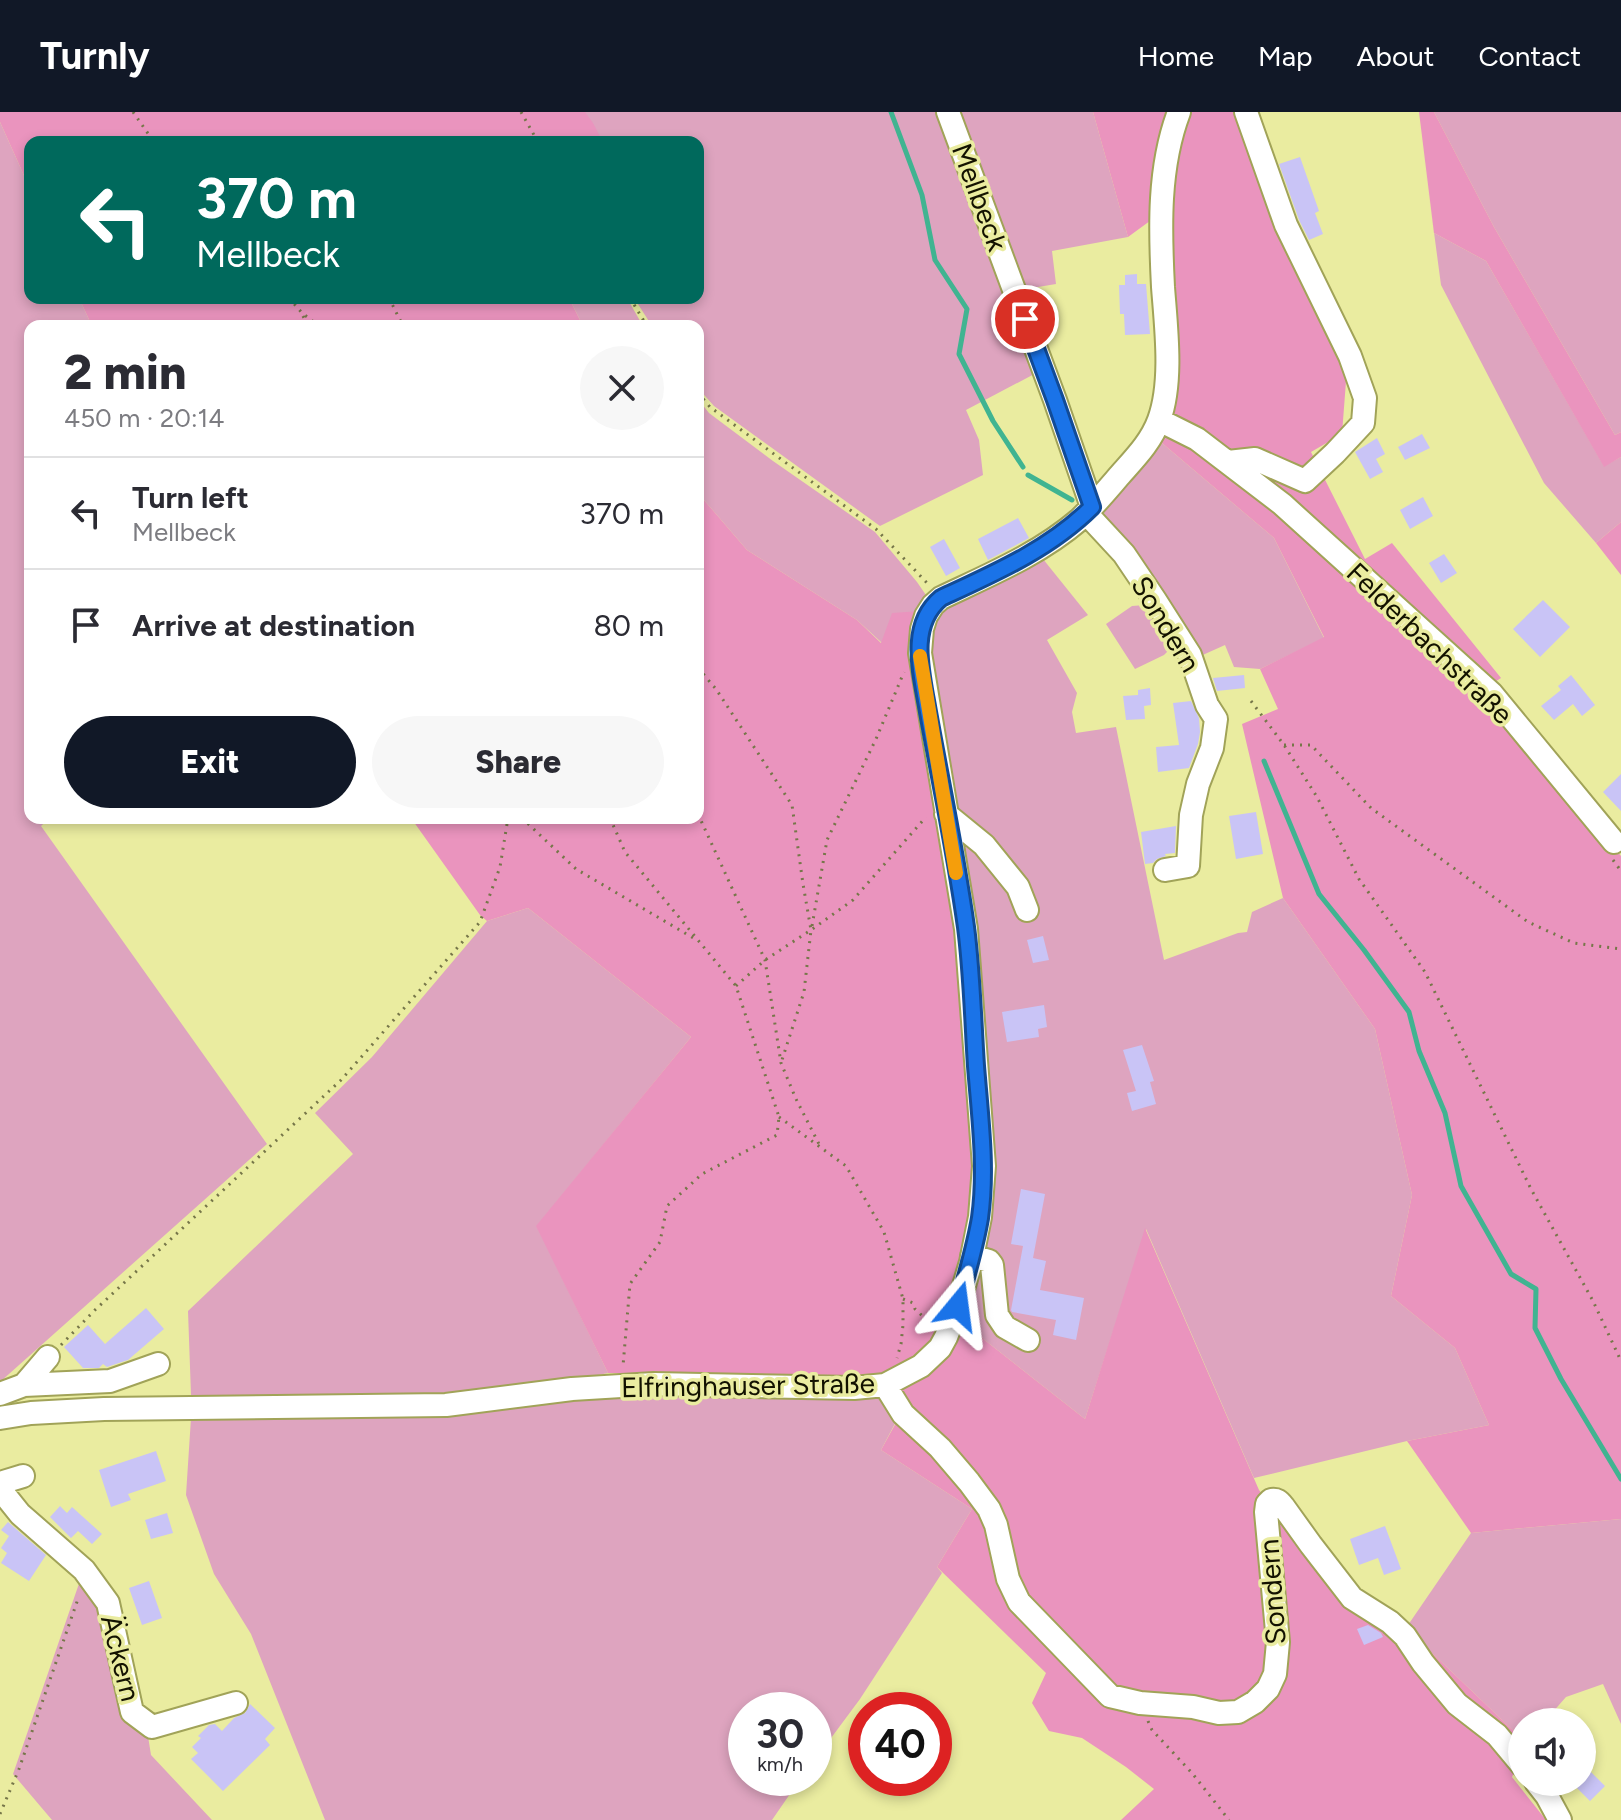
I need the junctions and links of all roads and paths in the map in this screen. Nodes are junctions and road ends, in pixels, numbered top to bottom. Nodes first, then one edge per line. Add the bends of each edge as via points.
1 (133, 112) edge
2 (521, 112) edge
3 (948, 112) edge
4 (1179, 112) edge
5 (1246, 112) edge
6 (151, 136) edge
7 (535, 136) edge
8 (294, 304) edge
9 (302, 313) junction
10 (305, 320) edge
11 (311, 320) edge
12 (704, 400) edge
13 (1159, 420) junction
14 (1228, 462) junction
15 (1086, 513) junction
16 (941, 598) junction
17 (920, 653) junction
18 (704, 675) edge
19 (1251, 701) dead end
20 (1284, 745) junction
21 (945, 806) junction
22 (507, 824) edge
23 (528, 824) edge
24 (613, 824) edge
25 (703, 824) edge
26 (1614, 842) dead end
27 (1165, 870) dead end
28 (1027, 910) dead end
29 (811, 930) junction
30 (697, 941) junction
31 (1621, 949) edge
32 (765, 960) junction
33 (736, 986) junction
34 (781, 1063) junction
35 (779, 1117) junction
36 (820, 1146) junction
37 (972, 1256) junction
38 (903, 1299) junction
39 (946, 1337) junction
40 (1028, 1340) dead end
41 (48, 1357) joint
42 (1621, 1361) edge
43 (158, 1364) dead end
44 (24, 1385) junction
45 (621, 1385) junction
46 (885, 1385) junction
47 (0, 1394) edge
48 (0, 1418) edge
49 (23, 1476) dead end
50 (0, 1486) edge
51 (87, 1573) junction
52 (236, 1703) dead end
53 (1140, 1703) junction
54 (1508, 1748) edge
55 (1547, 1796) edge
56 (0, 1814) edge
57 (1229, 1820) edge
58 (1560, 1820) edge

1 - 6 path
2 - 7 path
3 - 15 street, Mellbeck via 1050,385
4 - 13 street via 1161,203 1166,382
5 - 14 street via 1286,225 1365,398 1363,423 1305,481 1255,459
8 - 9 path
9 - 10 path
9 - 11 path
12 - 16 path via 876,529
13 - 14 street, Felderbachstraße
13 - 15 street via 1147,443
14 - 26 street, Felderbachstraße via 1282,504 1492,694
15 - 16 street via 1036,551
15 - 27 street, Sondern via 1124,554 1190,655 1216,719 1191,815 1188,866
16 - 17 street, Elfringhauser Straße via 926,616
17 - 21 street, Elfringhauser Straße
17 - 29 path via 903,672 827,840
18 - 29 path via 792,805
19 - 20 path
20 - 31 path via 1311,745 1371,808 1528,922 1574,943
20 - 42 path via 1359,879 1425,972
21 - 28 street via 1018,887
21 - 29 path via 853,900
21 - 37 street, Elfringhauser Straße via 966,929 984,1166
22 - 41 path via 500,867 480,922 341,1080
23 - 30 path via 576,869
24 - 30 path via 625,852
25 - 32 path
29 - 32 path
29 - 34 path via 804,992
30 - 33 path
32 - 33 path
32 - 34 path
33 - 35 path
34 - 36 path
35 - 36 path
35 - 45 path via 777,1135 702,1174 667,1206 660,1242 630,1284
36 - 38 path via 846,1166 884,1232
37 - 39 street, Elfringhauser Straße
37 - 40 street via 992,1265 997,1315 1005,1327
38 - 39 path
38 - 46 path via 901,1344
39 - 46 street, Elfringhauser Straße via 921,1366
41 - 44 street
43 - 44 street via 110,1381
44 - 47 street
45 - 46 street, Elfringhauser Straße
45 - 48 street, Elfringhauser Straße via 446,1405 104,1409
46 - 53 street, Sondern via 903,1414 940,1448 989,1509 1019,1602 1110,1696
49 - 50 street, Äckern
50 - 51 street, Äckern via 20,1514
51 - 52 street, Äckern via 108,1603 132,1712 152,1727
51 - 56 path
53 - 54 street, Sondern via 1238,1712 1268,1689 1278,1642 1266,1512 1275,1500 1352,1598 1405,1636 1457,1704
53 - 57 path via 1152,1730
55 - 58 street

